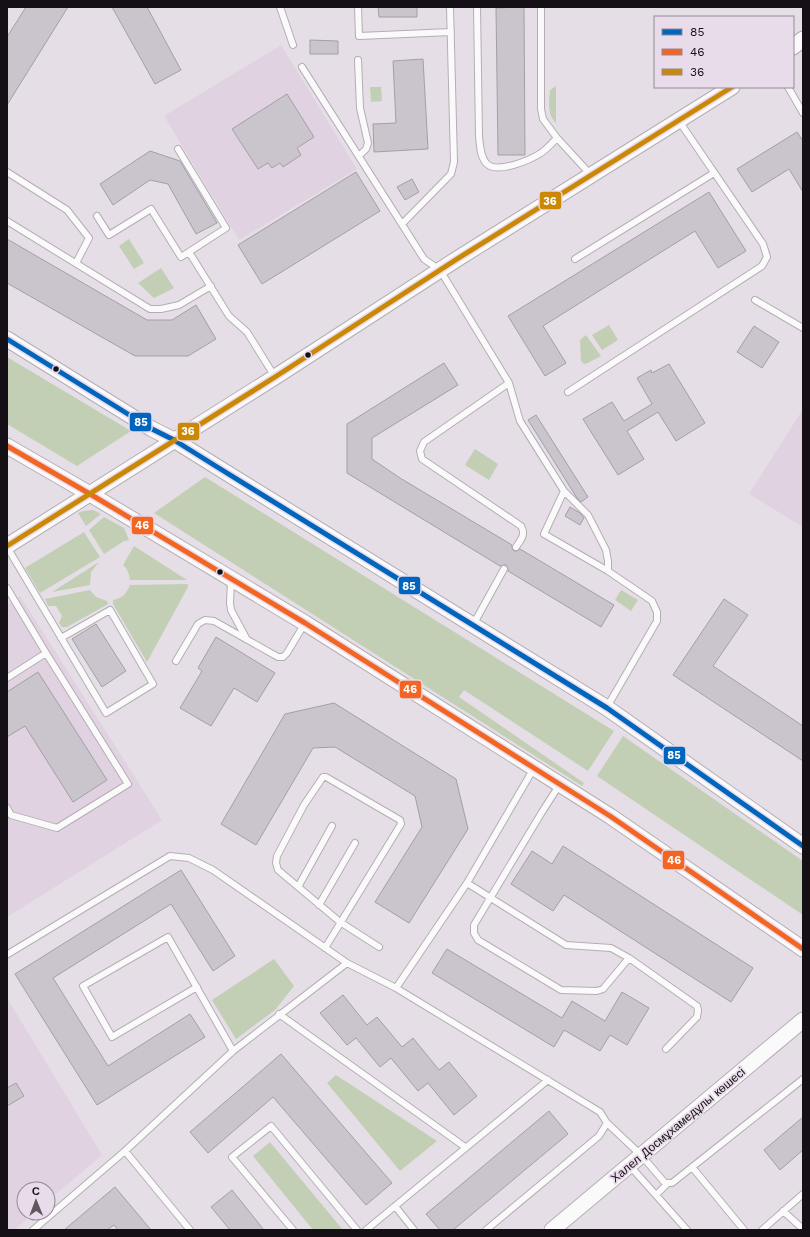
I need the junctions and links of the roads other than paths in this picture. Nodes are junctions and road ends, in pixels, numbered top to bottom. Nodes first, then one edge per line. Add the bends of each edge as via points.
1 (280, 7) edge
2 (358, 7) edge
3 (450, 7) edge
4 (477, 7) edge
5 (541, 7) edge
6 (451, 32) junction
7 (803, 39) edge
8 (293, 45) dead end
9 (794, 45) edge
10 (358, 60) dead end
11 (302, 67) dead end
12 (730, 88) edge
13 (789, 88) edge
14 (800, 102) edge
15 (803, 113) edge
16 (678, 120) junction
17 (557, 138) junction
18 (178, 149) dead end
19 (359, 156) junction
20 (7, 172) edge
21 (714, 173) junction
22 (591, 175) junction
23 (97, 216) dead end
24 (7, 221) edge
25 (402, 224) junction
26 (189, 252) junction
27 (575, 258) dead end
28 (76, 262) junction
29 (440, 270) junction
30 (210, 286) junction
31 (756, 300) dead end
32 (803, 328) edge
33 (7, 338) edge
34 (275, 377) junction
35 (509, 384) junction
36 (568, 392) dead end
37 (174, 440) junction
38 (7, 446) edge
39 (564, 491) junction
40 (90, 494) junction
41 (7, 546) edge
42 (516, 547) dead end
43 (504, 569) dead end
44 (608, 571) junction
45 (232, 579) junction
46 (7, 588) edge
47 (305, 623) junction
48 (473, 625) junction
49 (62, 638) junction
50 (246, 638) junction
51 (46, 653) junction
52 (176, 661) dead end
53 (7, 678) edge
54 (606, 708) junction
55 (534, 768) junction
56 (560, 784) junction
57 (7, 808) edge
58 (332, 826) dead end
59 (355, 843) dead end
60 (803, 846) edge
61 (467, 883) junction
62 (298, 887) junction
63 (491, 898) junction
64 (319, 905) junction
65 (340, 922) junction
66 (378, 947) dead end
67 (325, 948) junction
68 (803, 949) edge
69 (8, 954) dead end
70 (629, 958) junction
71 (347, 963) junction
72 (197, 988) junction
73 (396, 988) junction
74 (279, 1014) junction
75 (803, 1020) edge
76 (666, 1049) dead end
77 (233, 1051) junction
78 (803, 1079) edge
79 (548, 1080) junction
80 (607, 1123) junction
81 (465, 1147) junction
82 (125, 1151) junction
83 (642, 1156) junction
84 (630, 1166) junction
85 (692, 1168) junction
86 (668, 1183) junction
87 (803, 1194) edge
88 (656, 1195) junction
89 (395, 1206) junction
90 (783, 1211) junction
91 (803, 1229) edge
92 (33, 1230) edge
93 (190, 1230) edge
94 (294, 1230) edge
95 (357, 1230) edge
96 (366, 1230) edge
97 (414, 1230) edge
98 (486, 1230) edge
99 (552, 1230) edge
100 (687, 1230) edge
101 (744, 1230) edge
102 (762, 1230) edge

1 - 8 lane
2 - 6 lane via 359,36
3 - 6 lane
4 - 17 lane via 479,136 484,160 493,167 523,162 542,152
5 - 17 lane via 541,109 543,119
6 - 25 lane via 454,162 451,174
7 - 9 street
10 - 19 lane via 360,108 368,143
11 - 19 lane
12 - 16 street
13 - 14 lane
14 - 15 lane
16 - 21 lane
16 - 22 street
17 - 22 lane
18 - 26 lane via 226,228
19 - 25 lane
20 - 28 lane via 67,210 79,224 89,238
21 - 27 lane
21 - 36 lane via 763,244 767,257 762,266
22 - 29 street
23 - 26 lane via 109,235 151,209 181,257
24 - 28 lane
25 - 29 lane via 424,259
26 - 30 lane
28 - 30 lane via 150,310 179,305
29 - 34 street
29 - 35 lane
30 - 34 lane via 229,316 247,332
31 - 32 lane
33 - 37 street via 152,429
34 - 37 street
35 - 39 lane via 520,421
35 - 42 lane via 424,442 420,451 422,459 521,526 523,536
37 - 40 street
37 - 48 street
38 - 40 street
39 - 44 lane via 588,515 606,550
39 - 44 lane via 544,534
40 - 41 street
40 - 45 street
41 - 49 lane
43 - 48 lane
44 - 54 lane via 652,601 657,612 657,621
45 - 47 street
45 - 50 lane via 231,610
46 - 51 lane
47 - 50 lane via 283,657 278,657
47 - 55 street
48 - 54 street
49 - 49 lane via 106,713 154,684 110,610
50 - 52 lane via 214,621 205,620 198,624
51 - 53 lane
51 - 57 lane via 128,784 57,828 11,814
54 - 60 street
55 - 56 street
55 - 61 lane
56 - 63 lane
56 - 68 street
58 - 62 lane
59 - 64 lane
61 - 63 lane
61 - 73 lane
62 - 64 lane
62 - 65 lane via 278,870 277,856 323,777 400,820 401,824
63 - 70 lane via 566,945 611,948
63 - 70 lane via 474,925 474,933 478,940 561,990 603,989
64 - 65 lane
65 - 66 lane
65 - 67 lane
67 - 69 lane via 213,870 189,858 170,856
67 - 71 lane
70 - 76 lane via 697,1006 697,1017
71 - 73 lane
71 - 74 lane
72 - 72 lane via 168,937 83,986 112,1038
72 - 77 lane
73 - 79 lane
74 - 77 lane
74 - 81 lane
75 - 83 street, Халел Досмұхамедұлы көшесі
77 - 82 lane
78 - 85 lane
79 - 80 lane via 600,1112
79 - 81 lane
80 - 83 lane
80 - 98 lane via 599,1136
81 - 89 lane
82 - 92 lane
82 - 93 lane
83 - 84 street, Халел Досмұхамедұлы көшесі
83 - 86 lane
84 - 88 lane
84 - 99 street, Халел Досмұхамедұлы көшесі
85 - 86 lane via 672,1183
85 - 101 lane
86 - 88 lane
87 - 90 lane
88 - 100 lane
89 - 96 lane
89 - 97 lane
90 - 91 lane
90 - 102 lane
94 - 95 lane via 232,1157 271,1126

